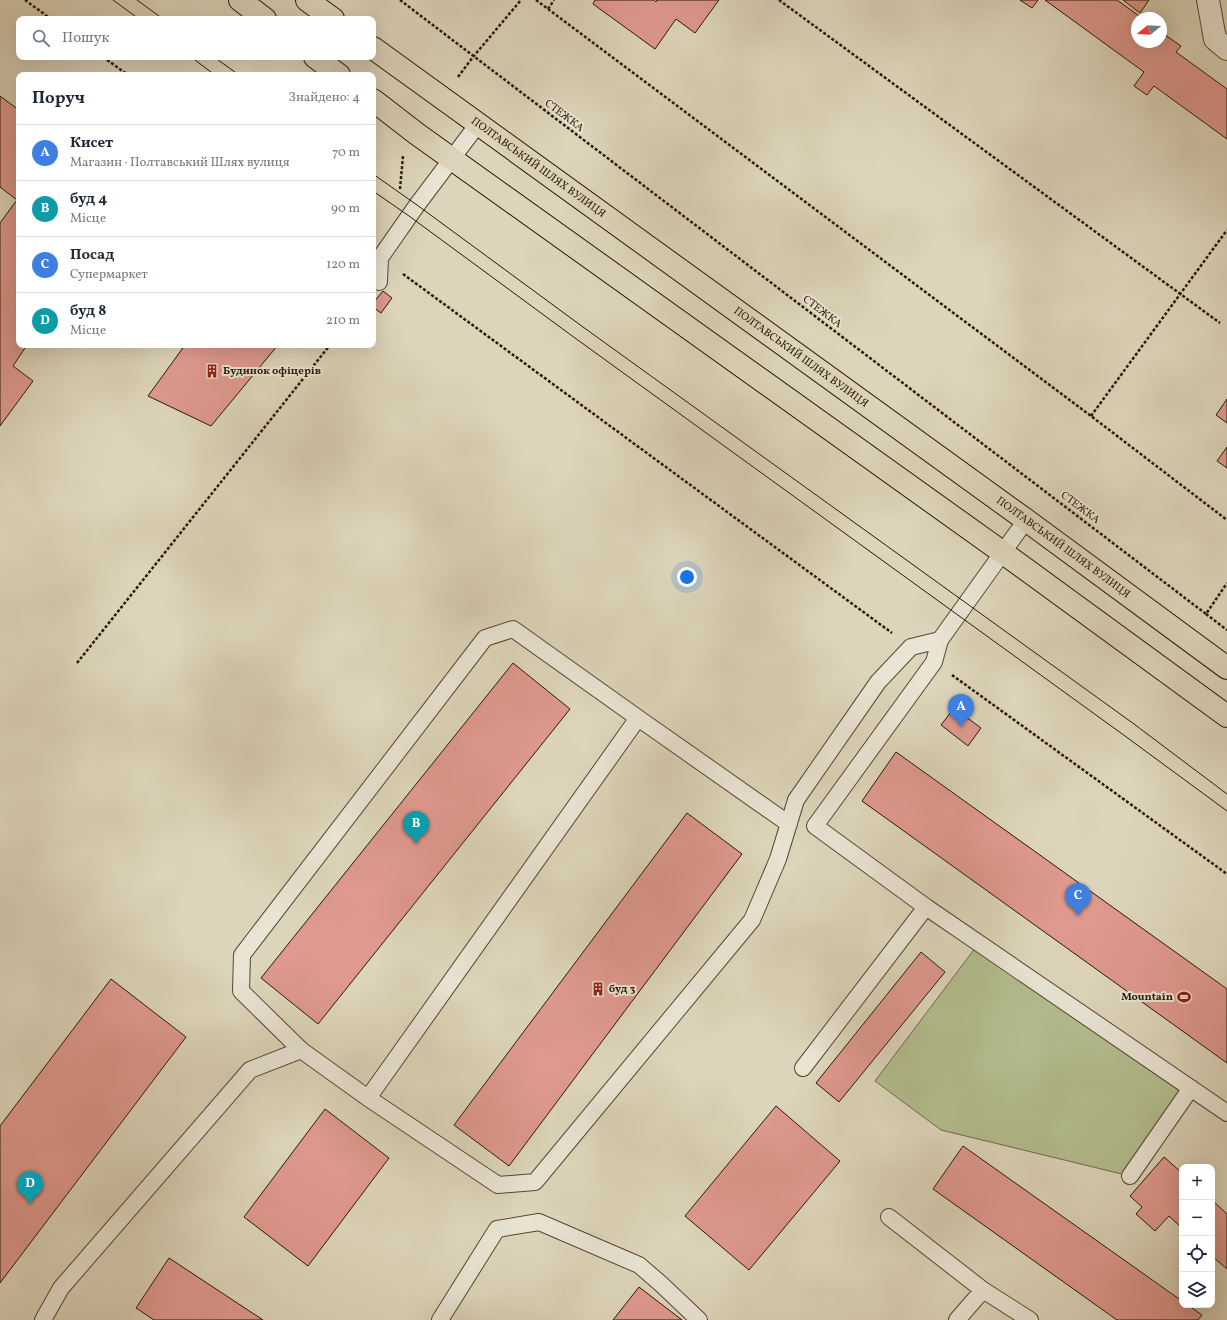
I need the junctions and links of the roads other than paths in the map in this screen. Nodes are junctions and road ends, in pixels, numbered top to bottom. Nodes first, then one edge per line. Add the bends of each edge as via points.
1 (240, 0) edge
2 (307, 0) edge
3 (1208, 0) edge
4 (261, 16) edge
5 (329, 16) edge
6 (1227, 49) edge
7 (376, 50) edge
8 (319, 60) edge
9 (335, 72) edge
10 (376, 102) edge
11 (478, 124) junction
12 (452, 159) junction
13 (379, 282) dead end
14 (1026, 520) junction
15 (1002, 552) junction
16 (940, 640) junction
17 (1227, 668) edge
18 (1227, 716) edge
19 (638, 718) junction
20 (789, 824) junction
21 (926, 907) junction
22 (300, 1050) junction
23 (803, 1068) dead end
24 (1191, 1088) junction
25 (368, 1098) junction
26 (1227, 1113) edge
27 (1130, 1176) dead end
28 (889, 1217) dead end
29 (983, 1290) junction
30 (43, 1320) edge
31 (440, 1320) edge
32 (699, 1320) edge
33 (958, 1320) edge
34 (1030, 1320) edge

1 - 4 main road
2 - 5 main road
3 - 6 street via 1215,39
7 - 11 main road, ПОЛТАВСЬКИЙ ШЛЯХ ВУЛИЦЯ
8 - 9 main road
10 - 12 main road
11 - 12 lane
11 - 14 main road, ПОЛТАВСЬКИЙ ШЛЯХ ВУЛИЦЯ
12 - 13 lane via 380,258
12 - 15 main road
14 - 15 lane
14 - 17 main road, ПОЛТАВСЬКИЙ ШЛЯХ ВУЛИЦЯ
15 - 16 lane
15 - 18 main road
16 - 20 lane via 911,647 878,682 796,800
16 - 21 lane via 934,662 815,826
19 - 20 lane
19 - 22 lane via 513,630 485,638 242,955 241,991
19 - 25 lane
20 - 25 lane via 778,859 752,920 535,1182 498,1185
21 - 23 lane
21 - 24 lane
22 - 25 lane
22 - 30 lane via 250,1070 61,1288
24 - 26 lane
24 - 27 lane
28 - 29 lane
29 - 33 lane
29 - 34 lane
31 - 32 lane via 497,1229 539,1222 638,1265

